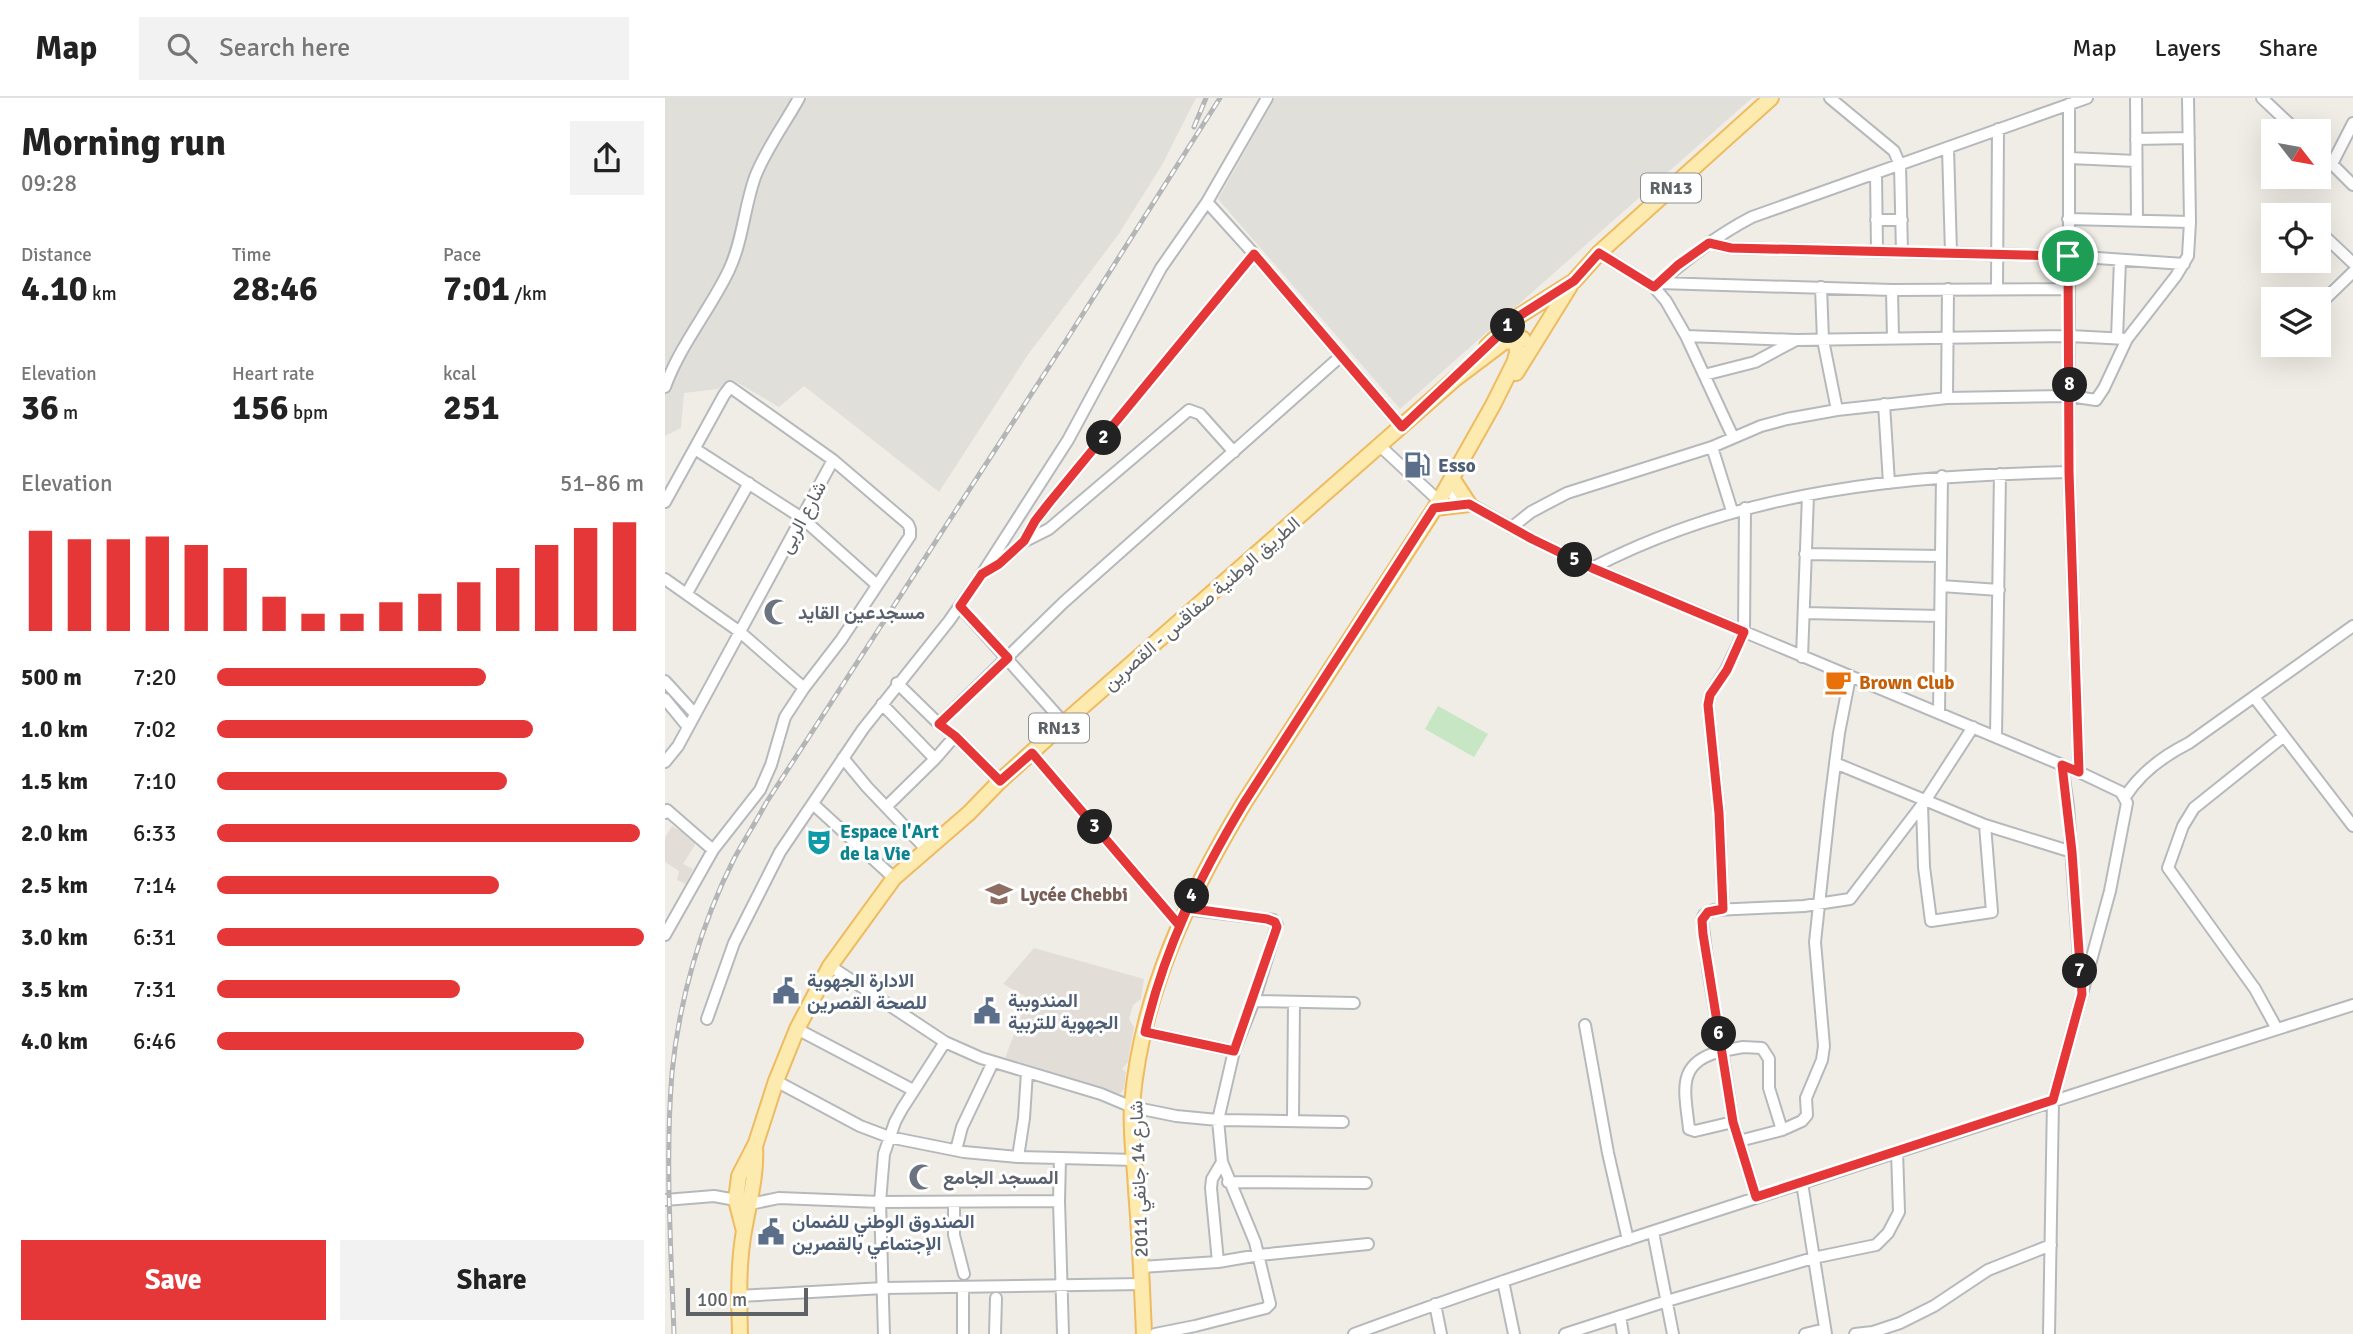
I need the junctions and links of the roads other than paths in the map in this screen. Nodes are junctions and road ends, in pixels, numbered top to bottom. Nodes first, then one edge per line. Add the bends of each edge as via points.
1 (799, 98) edge
2 (1267, 98) edge
3 (1771, 98) edge
4 (1830, 98) edge
5 (2087, 98) edge
6 (2136, 98) edge
7 (2188, 98) edge
8 (2262, 98) edge
9 (2069, 104) junction
10 (2284, 119) edge
11 (2353, 123) edge
12 (1998, 129) junction
13 (2189, 138) junction
14 (2136, 139) junction
15 (1948, 148) junction
16 (2070, 158) junction
17 (2136, 162) junction
18 (2332, 164) joint
19 (1900, 165) junction
20 (1876, 173) junction
21 (2353, 186) edge
22 (1207, 202) junction
23 (1876, 219) junction
24 (2068, 219) junction
25 (1902, 220) junction
26 (2137, 221) junction
27 (2190, 222) junction
28 (1709, 243) junction
29 (2331, 243) edge
30 (1877, 251) junction
31 (1902, 252) junction
32 (1599, 253) junction
33 (1951, 253) junction
34 (1254, 254) junction
35 (1996, 254) junction
36 (2068, 256) junction
37 (2120, 260) junction
38 (2353, 263) edge
39 (2184, 264) junction
40 (2353, 272) edge
41 (1574, 281) junction
42 (1656, 285) junction
43 (1821, 287) junction
44 (1997, 288) junction
45 (1892, 289) junction
46 (1948, 289) junction
47 (2069, 289) junction
48 (2331, 293) edge
49 (1519, 316) junction
50 (1539, 334) junction
51 (2070, 336) junction
52 (1519, 337) junction
53 (1686, 337) junction
54 (1893, 338) junction
55 (1947, 338) junction
56 (2122, 339) junction
57 (1796, 340) junction
58 (1823, 340) junction
59 (1341, 356) junction
60 (1704, 375) junction
61 (1455, 379) junction
62 (665, 387) edge
63 (2070, 396) junction
64 (1947, 398) junction
65 (1884, 404) junction
66 (1493, 405) junction
67 (1837, 410) junction
68 (1402, 427) junction
69 (1733, 437) junction
70 (1380, 446) junction
71 (1712, 447) junction
72 (695, 449) junction
73 (1234, 452) junction
74 (833, 460) junction
75 (2069, 472) junction
76 (2000, 474) junction
77 (1942, 476) junction
78 (749, 483) junction
79 (1889, 483) junction
80 (1443, 494) junction
81 (1808, 495) junction
82 (665, 502) edge
83 (1469, 504) junction
84 (1745, 508) junction
85 (1732, 511) junction
86 (802, 518) junction
87 (1511, 528) junction
88 (1024, 541) junction
89 (1805, 554) junction
90 (1941, 556) junction
91 (1592, 568) junction
92 (982, 574) junction
93 (665, 579) edge
94 (877, 585) junction
95 (1941, 586) junction
96 (1999, 590) junction
97 (687, 593) junction
98 (960, 606) junction
99 (1804, 613) junction
100 (1940, 617) junction
101 (2353, 626) edge
102 (740, 632) junction
103 (1744, 632) junction
104 (1802, 657) junction
105 (1008, 658) junction
106 (1850, 677) junction
107 (665, 681) edge
108 (897, 684) junction
109 (804, 688) junction
110 (2254, 697) junction
111 (665, 699) edge
112 (882, 704) junction
113 (1939, 713) junction
114 (695, 714) junction
115 (1064, 723) junction
116 (939, 724) junction
117 (688, 727) junction
118 (1973, 727) junction
119 (955, 736) junction
120 (2284, 736) junction
121 (1996, 737) junction
122 (1032, 753) junction
123 (843, 758) junction
124 (935, 759) junction
125 (665, 762) edge
126 (1835, 763) junction
127 (2062, 765) junction
128 (2079, 772) junction
129 (1000, 781) junction
130 (2125, 797) junction
131 (1923, 803) junction
132 (813, 804) junction
133 (886, 807) junction
134 (665, 813) edge
135 (1985, 825) junction
136 (2353, 826) edge
137 (713, 850) junction
138 (928, 851) junction
139 (2072, 852) junction
140 (894, 878) junction
141 (1820, 904) junction
142 (1186, 908) junction
143 (1723, 909) junction
144 (1179, 925) junction
145 (665, 935) edge
146 (830, 966) junction
147 (2082, 994) junction
148 (1254, 1001) junction
149 (1294, 1002) junction
150 (1354, 1003) dead end
151 (2353, 1005) edge
152 (707, 1018) dead end
153 (1585, 1025) dead end
154 (797, 1029) junction
155 (2277, 1029) junction
156 (1145, 1032) junction
157 (946, 1042) junction
158 (1234, 1051) junction
159 (1722, 1051) junction
160 (993, 1062) junction
161 (1027, 1072) junction
162 (776, 1081) junction
163 (913, 1090) junction
164 (2053, 1100) junction
165 (1132, 1107) junction
166 (1218, 1120) junction
167 (1293, 1120) junction
168 (1343, 1122) dead end
169 (1733, 1122) junction
170 (1781, 1130) junction
171 (889, 1137) junction
172 (1739, 1141) junction
173 (755, 1145) junction
174 (956, 1150) junction
175 (1897, 1151) junction
176 (1018, 1157) junction
177 (1060, 1158) junction
178 (1135, 1160) junction
179 (1222, 1162) junction
180 (1229, 1182) junction
181 (1366, 1183) dead end
182 (1802, 1183) junction
183 (737, 1185) junction
184 (752, 1188) junction
185 (707, 1196) junction
186 (1756, 1197) junction
187 (779, 1198) junction
188 (665, 1200) edge
189 (1059, 1201) junction
190 (743, 1202) junction
191 (880, 1202) junction
192 (954, 1202) junction
193 (1653, 1232) junction
194 (1627, 1240) junction
195 (1368, 1244) dead end
196 (2051, 1245) junction
197 (1258, 1255) junction
198 (1813, 1258) junction
199 (1218, 1262) junction
200 (1141, 1267) junction
201 (964, 1274) dead end
202 (1503, 1282) junction
203 (1061, 1284) junction
204 (1142, 1284) junction
205 (963, 1287) junction
206 (884, 1288) junction
207 (739, 1296) junction
208 (996, 1298) dead end
209 (1667, 1301) junction
210 (1435, 1304) junction
211 (1620, 1316) junction
212 (1826, 1332) edge
213 (1873, 1333) edge
214 (740, 1334) edge
215 (884, 1334) edge
216 (963, 1334) edge
217 (995, 1334) edge
218 (1063, 1334) edge
219 (1144, 1334) edge
220 (1155, 1334) edge
221 (1354, 1334) edge
222 (1441, 1334) edge
223 (1514, 1334) edge
224 (1568, 1334) edge
225 (1623, 1334) edge
226 (1673, 1334) edge
227 (1805, 1334) edge
228 (1855, 1334) edge
229 (2049, 1334) edge

1 - 62 street via 762,161 728,272
2 - 22 street
3 - 32 main road, الطريق الوطنية صفاقس - القصرين / RN13
4 - 19 street via 1887,144
5 - 9 street
6 - 14 street
7 - 13 street
8 - 10 street
9 - 12 street
9 - 16 street
11 - 18 street
12 - 15 street
12 - 35 street
13 - 14 street
13 - 27 street
14 - 17 street
15 - 19 street
15 - 33 street
16 - 17 street
16 - 24 street
17 - 26 street
18 - 21 street
19 - 20 street
19 - 25 street
20 - 23 street
20 - 28 street via 1752,217
22 - 34 street
22 - 92 street via 1161,268 1068,440
23 - 25 street
23 - 30 street
24 - 26 street
24 - 36 street
25 - 31 street
26 - 27 street
27 - 39 street
28 - 30 street via 1731,248
28 - 42 street
29 - 38 street
30 - 31 street
31 - 33 street
32 - 41 main road, الطريق الوطنية صفاقس - القصرين / RN13
32 - 42 street
33 - 35 street
34 - 59 street
34 - 88 street via 1042,512
35 - 36 street
35 - 44 street
36 - 37 street
36 - 47 street
37 - 39 street
37 - 56 street
39 - 56 street
40 - 48 street
41 - 49 main road, الطريق الوطنية صفاقس - القصرين / RN13
41 - 50 main road, شارع 14 جانفي 2011
42 - 43 street
42 - 53 street
43 - 45 street
43 - 58 street
44 - 46 street
44 - 47 street
45 - 46 street
45 - 54 street
46 - 55 street
47 - 51 street
49 - 50 main road via 1535,315 1541,322
49 - 52 main road via 1515,324
49 - 61 main road, الطريق الوطنية صفاقس - القصرين / RN13
50 - 52 main road via 1532,339
50 - 66 main road, شارع 14 جانفي 2011
51 - 55 street
51 - 56 street
51 - 63 street
52 - 61 main road, الطريق الوطنية صفاقس - القصرين via 1504,342
52 - 66 main road, شارع 14 جانفي 2011 via 1514,363
53 - 57 street
53 - 60 street
54 - 55 street
54 - 58 street
55 - 64 street
56 - 63 street via 2100,396 2090,400
57 - 58 street
57 - 60 street via 1755,362
58 - 67 street
59 - 68 street
59 - 73 street
60 - 69 street
61 - 68 main road, الطريق الوطنية صفاقس - القصرين / RN13
63 - 64 street
63 - 75 street
64 - 65 street
65 - 67 street
65 - 79 street
66 - 80 main road, شارع 14 جانفي 2011
67 - 69 street via 1787,419
68 - 70 main road, الطريق الوطنية صفاقس - القصرين / RN13
69 - 71 street
70 - 80 street
70 - 115 main road, الطريق الوطنية صفاقس - القصرين / RN13
71 - 85 street
71 - 87 street via 1567,493
72 - 74 street, شارع الربى via 730,387
72 - 78 street
72 - 82 street, شارع الربى
73 - 88 street via 1200,414 1189,410 1049,529
73 - 105 street via 1064,602
74 - 86 street, شارع الربى
74 - 94 street via 910,529
75 - 76 street
75 - 128 street
76 - 77 street
76 - 96 street
77 - 79 street
77 - 90 street
78 - 86 street
78 - 97 street
79 - 81 street
80 - 83 main road
80 - 83 main road
80 - 142 main road, شارع 14 جانفي 2011 via 1244,803
81 - 84 street
81 - 89 street
83 - 87 street
84 - 85 street
84 - 103 street
85 - 91 street via 1658,537
86 - 94 street
86 - 102 street, شارع الربى
87 - 91 street
88 - 92 street
89 - 90 street
89 - 99 street
90 - 95 street
91 - 103 street
92 - 98 street
93 - 97 street
94 - 109 street
95 - 96 street
95 - 100 street
96 - 121 street
97 - 102 street
98 - 105 street
98 - 108 street
99 - 100 street
99 - 104 street
100 - 113 street
101 - 110 street
102 - 109 street
102 - 114 street, شارع الربى
103 - 104 street
103 - 143 street via 1708,705
104 - 106 street
105 - 115 street
105 - 116 street
106 - 113 street
106 - 126 street
107 - 114 street
108 - 112 street
108 - 116 street
109 - 137 street via 785,717 759,790
110 - 120 street
110 - 130 street via 2153,765
111 - 117 street
112 - 123 street
112 - 124 street
113 - 118 street
114 - 117 street, شارع الربى
115 - 122 main road, الطريق الوطنية صفاقس - القصرين / RN13
116 - 119 street
117 - 125 street, شارع الربى
118 - 121 street
118 - 131 street
119 - 124 street
119 - 129 street
120 - 136 street
120 - 155 street via 2194,808 2168,868 2255,989
121 - 127 street
122 - 129 main road, الطريق الوطنية صفاقس - القصرين / RN13
122 - 144 street
123 - 132 street
123 - 133 street
124 - 133 street
126 - 131 street
126 - 141 street
127 - 128 street
127 - 139 street
128 - 130 street
129 - 138 main road, الطريق الوطنية صفاقس - القصرين / RN13
130 - 147 street via 2110,891
131 - 135 street
131 - 135 street via 1931,921 1992,912
131 - 141 street via 1850,899
132 - 140 street
132 - 152 street via 780,852 747,915
133 - 138 street
134 - 137 street via 667,810
135 - 139 street
137 - 145 street
138 - 140 main road, الطريق الوطنية صفاقس - القصرين / RN13
139 - 147 street
140 - 146 main road, الطريق الوطنية صفاقس - القصرين / RN13
141 - 143 street
141 - 170 street via 1815,942 1822,1060 1806,1098 1807,1115
142 - 144 main road, شارع 14 جانفي 2011
142 - 148 street via 1275,922
143 - 159 street via 1708,912 1702,920
144 - 156 main road, شارع 14 جانفي 2011
146 - 154 main road, الطريق الوطنية صفاقس - القصرين / RN13
146 - 157 street
147 - 164 street
148 - 149 street
148 - 158 street
149 - 150 street
149 - 167 street
151 - 155 street
153 - 194 street
154 - 162 main road, الطريق الوطنية صفاقس - القصرين / RN13
154 - 163 street
155 - 164 street
156 - 158 street
156 - 165 main road, شارع 14 جانفي 2011
157 - 160 street
157 - 163 street
158 - 166 street
159 - 169 street
159 - 169 street via 1702,1059 1686,1076 1689,1129
159 - 170 street via 1743,1047 1766,1052 1769,1088
160 - 161 street
160 - 174 street
161 - 165 street
161 - 176 street
162 - 171 street
162 - 173 main road, الطريق الوطنية صفاقس - القصرين / RN13
163 - 171 street
164 - 175 street
164 - 196 street
165 - 166 street
165 - 178 main road, شارع 14 جانفي 2011
166 - 167 street
166 - 179 street
167 - 168 street
169 - 172 street
170 - 172 street
171 - 174 street
171 - 191 street
172 - 186 street
173 - 183 main road, الطريق الوطنية صفاقس - القصرين
173 - 184 main road, الطريق الوطنية صفاقس - القصرين
174 - 176 street
175 - 182 street
175 - 198 street via 1899,1212 1888,1233 1876,1245
176 - 177 street
177 - 178 street
177 - 189 street
178 - 200 main road, شارع 14 جانفي 2011
179 - 180 street
179 - 199 street via 1211,1188
180 - 181 street
180 - 197 street
182 - 186 street
182 - 198 street
183 - 184 main road
183 - 185 street
183 - 190 main road, الطريق الوطنية صفاقس - القصرين
184 - 187 street
184 - 190 main road, الطريق الوطنية صفاقس - القصرين
185 - 188 street
185 - 190 street
186 - 193 street
187 - 190 street
187 - 191 street
189 - 192 street
189 - 203 street
190 - 207 main road, الطريق الوطنية صفاقس - القصرين
191 - 192 street
191 - 206 street
192 - 201 street via 954,1235
193 - 194 street
193 - 209 street
194 - 202 street
195 - 197 street
196 - 213 street via 1988,1270 1934,1306
196 - 229 street
197 - 199 street
197 - 220 street via 1269,1306
198 - 209 street
198 - 212 street
199 - 200 street
200 - 204 main road, شارع 14 جانفي 2011
202 - 210 street
202 - 223 street
203 - 204 street
203 - 205 street
203 - 218 street
204 - 219 main road, شارع 14 جانفي 2011
205 - 206 street
205 - 216 street
206 - 207 street
206 - 215 street
207 - 214 main road, الطريق الوطنية صفاقس - القصرين
208 - 217 street
209 - 211 street
209 - 226 street
210 - 221 street
210 - 222 street
211 - 224 street
211 - 225 street
212 - 227 street
213 - 228 street

